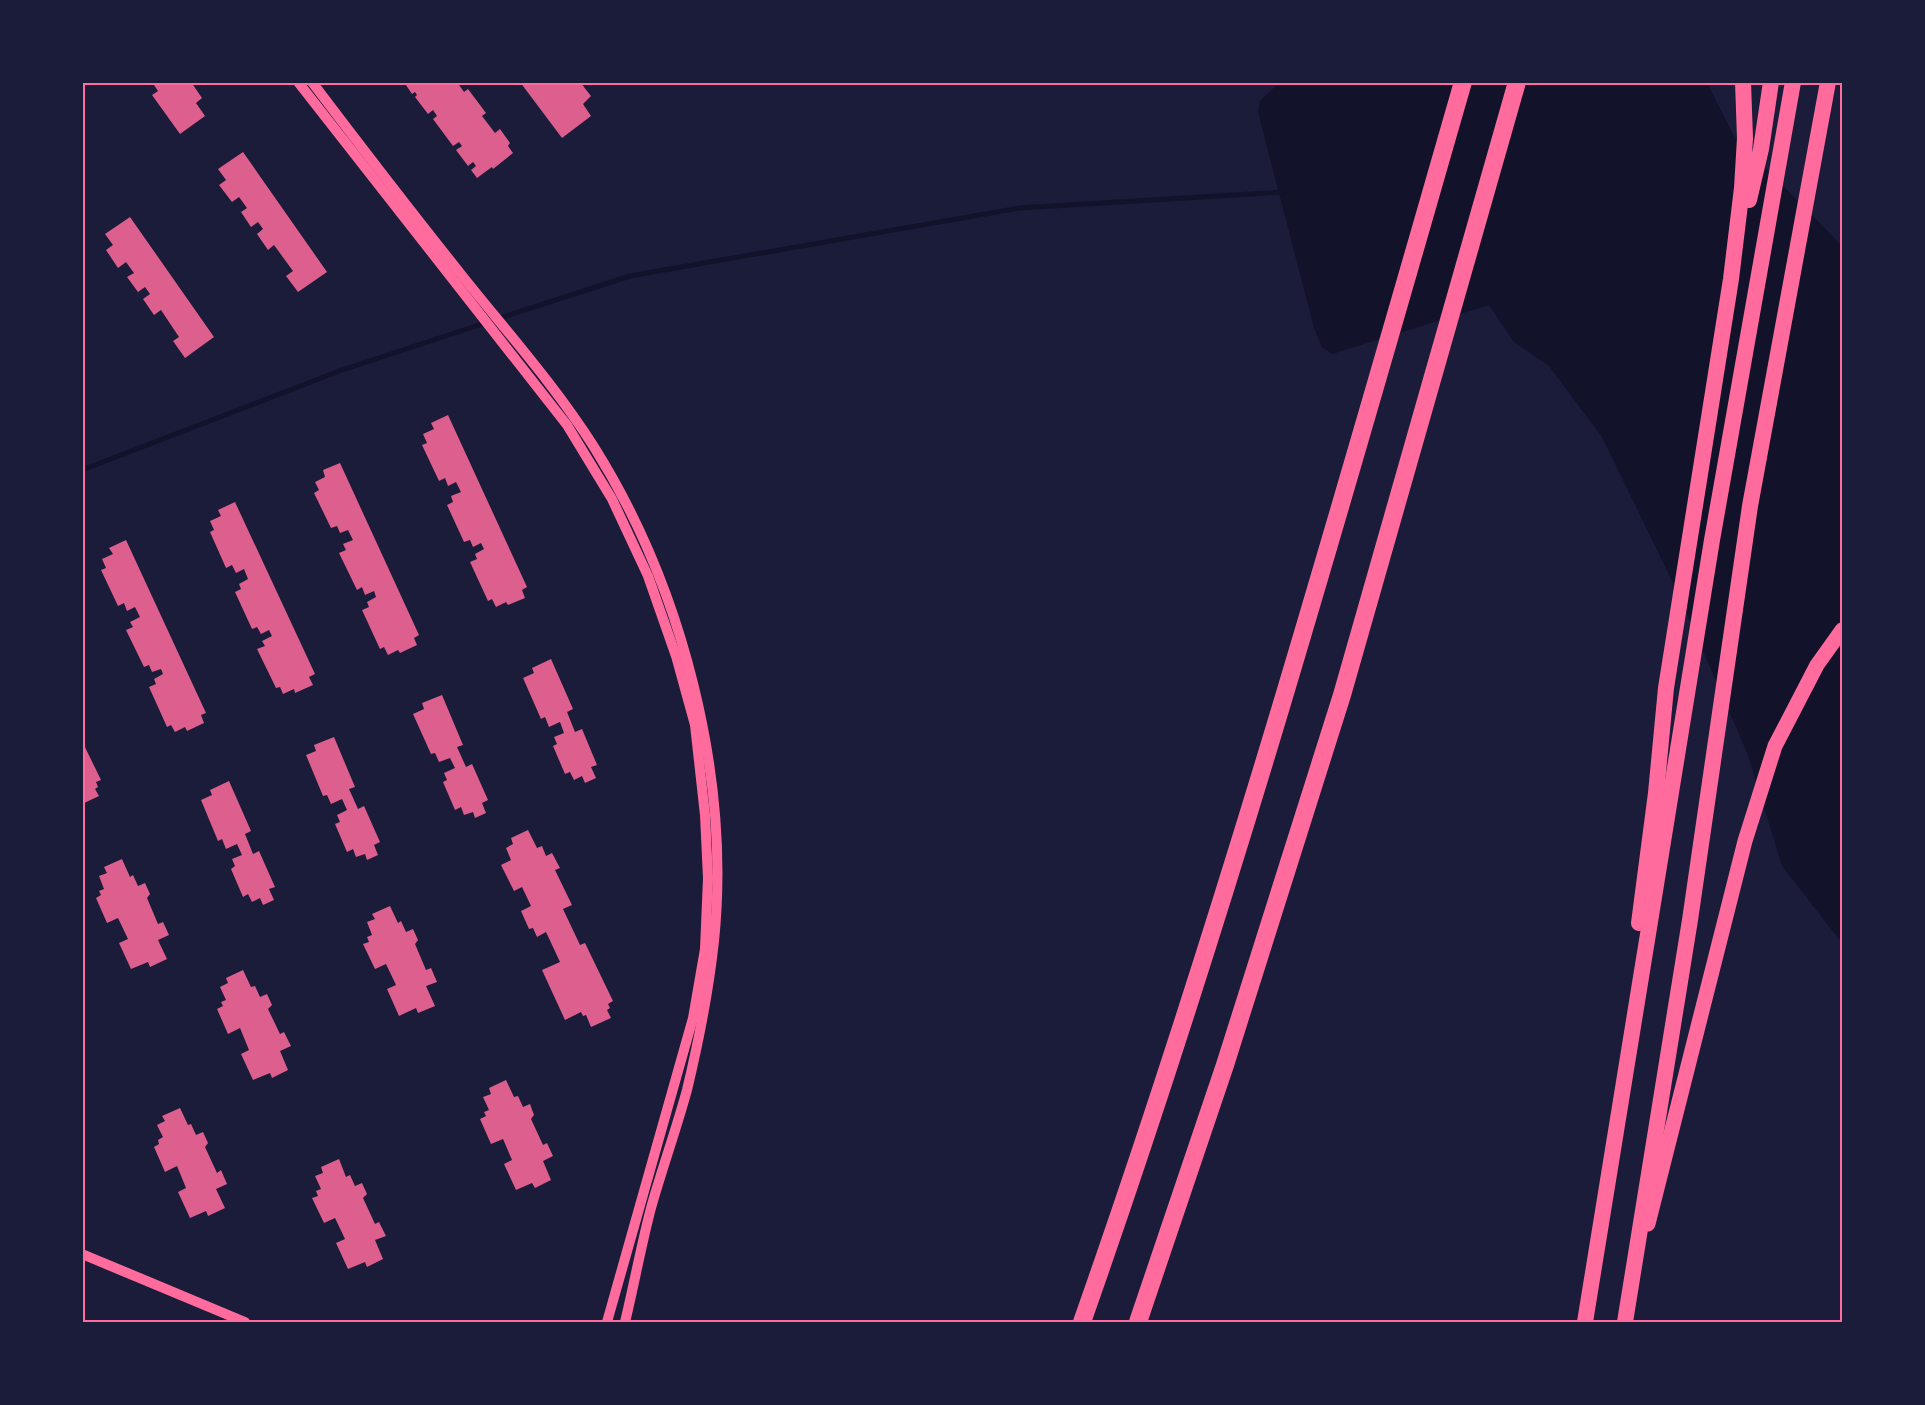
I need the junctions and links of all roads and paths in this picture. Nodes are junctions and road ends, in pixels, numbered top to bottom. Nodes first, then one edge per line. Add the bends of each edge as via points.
1 (298, 82) edge
2 (312, 82) edge
3 (1463, 82) edge
4 (1516, 82) edge
5 (1743, 82) edge
6 (1772, 82) edge
7 (1793, 82) edge
8 (1828, 82) edge
9 (1731, 279) junction
10 (509, 342) junction
11 (1842, 630) edge
12 (82, 1254) edge
13 (1589, 1298) junction
14 (1627, 1305) junction
15 (245, 1323) edge
16 (608, 1323) edge
17 (625, 1323) edge
18 (1082, 1323) edge
19 (1138, 1323) edge
20 (1585, 1323) edge
21 (1625, 1323) edge

1 - 10 street via 462,293
2 - 10 street via 474,290
3 - 18 highway via 1291,678 1176,1046
4 - 19 highway via 1342,695 1225,1065
5 - 9 highway via 1742,188
6 - 9 highway
7 - 13 highway via 1712,540
8 - 14 highway via 1750,506 1690,920
9 - 13 highway via 1666,688 1656,794
10 - 16 street via 612,499 648,576 695,725 705,815 705,949 693,1018
10 - 17 street via 566,406 594,447 641,536 689,670 709,764 716,856 714,938 708,982 687,1088 651,1209
11 - 14 main road via 1817,665 1775,746 1748,830
12 - 15 street
13 - 20 highway
14 - 21 highway

